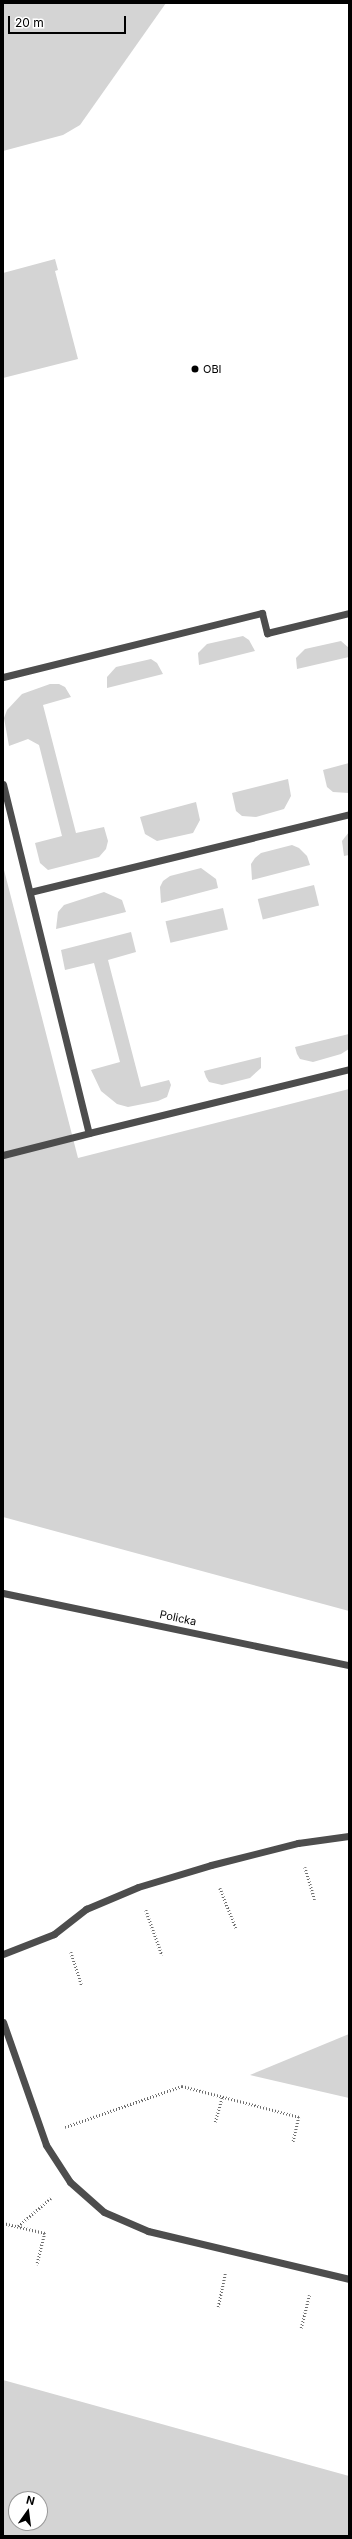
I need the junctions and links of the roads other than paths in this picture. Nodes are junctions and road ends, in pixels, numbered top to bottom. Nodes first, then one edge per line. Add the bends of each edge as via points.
1 (349, 613) edge
2 (3, 677) edge
3 (3, 784) edge
4 (349, 814) edge
5 (30, 892) junction
6 (349, 1069) edge
7 (89, 1133) junction
8 (3, 1155) edge
9 (3, 1593) edge
10 (349, 1665) edge
11 (349, 1836) edge
12 (3, 1954) edge
13 (3, 2022) edge
14 (349, 2279) edge

1 - 2 street via 267,633 262,614
3 - 5 street
4 - 5 street
5 - 7 street
6 - 7 street
7 - 8 street
9 - 10 street, Policka
11 - 12 street via 298,1843 138,1887 86,1909 54,1934
13 - 14 street via 46,2145 70,2182 104,2212 124,2223

